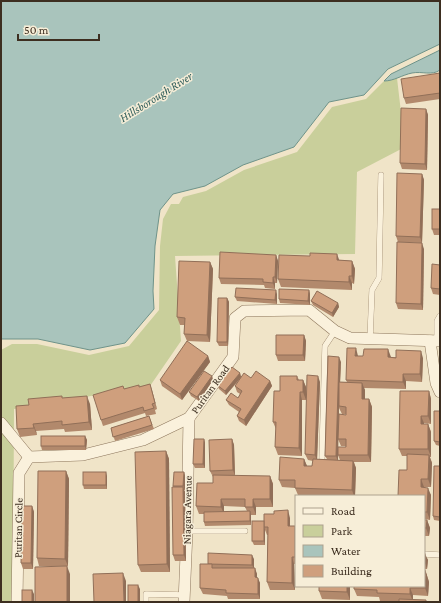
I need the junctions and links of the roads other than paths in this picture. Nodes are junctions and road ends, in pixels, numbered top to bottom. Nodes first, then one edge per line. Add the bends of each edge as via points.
1 (381, 175) dead end
2 (440, 316) edge
3 (335, 331) junction
4 (370, 339) junction
5 (436, 341) edge
6 (440, 392) edge
7 (188, 418) junction
8 (1, 423) edge
9 (29, 457) junction
10 (322, 458) edge
11 (187, 530) junction
12 (245, 530) dead end
13 (425, 554) edge
14 (440, 555) edge
15 (185, 598) edge
16 (17, 602) edge
17 (146, 602) edge

1 - 4 lane via 379,278 372,290
2 - 5 lane via 437,321
3 - 4 street, Puritan Road via 350,338
3 - 7 street, Puritan Road via 309,310 244,311 235,318 233,357
3 - 10 lane via 325,346
4 - 5 street, Puritan Road
5 - 6 street via 436,383
7 - 9 street, Puritan Road via 143,440 90,453
7 - 11 street, Niagara Avenue
8 - 9 street
9 - 16 street, Puritan Circle via 19,473
11 - 12 lane
11 - 15 street, Niagara Avenue
13 - 14 lane
15 - 17 lane via 146,594

